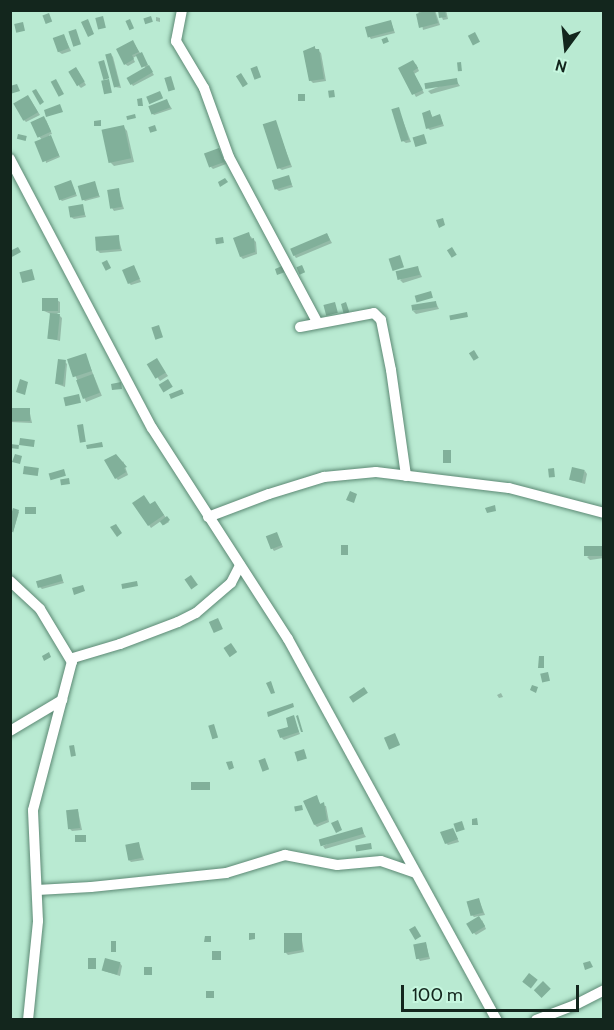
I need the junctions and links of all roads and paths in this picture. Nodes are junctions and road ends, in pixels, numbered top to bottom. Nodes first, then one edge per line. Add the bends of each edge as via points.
1 (182, 10) edge
2 (10, 159) edge
3 (317, 322) junction
4 (300, 327) dead end
5 (406, 476) junction
6 (603, 513) edge
7 (208, 517) junction
8 (240, 565) junction
9 (10, 581) edge
10 (72, 662) junction
11 (62, 700) junction
12 (10, 731) edge
13 (415, 873) junction
14 (37, 890) junction
15 (603, 990) edge
16 (28, 1020) edge
17 (497, 1020) edge
18 (536, 1020) edge

1 - 3 street via 176,41 204,88 229,157
2 - 7 street via 152,428
3 - 4 street
3 - 5 street via 374,313 381,320
5 - 6 street via 509,488
5 - 7 street via 376,472 324,477
7 - 8 street
8 - 10 street via 231,583 196,613 120,644 78,655
8 - 13 street via 324,699
9 - 10 street via 40,609
10 - 11 street
11 - 12 street
11 - 14 street via 33,810
13 - 14 street via 381,861 337,865 285,855 226,873
13 - 17 street
14 - 16 street via 38,921
15 - 18 street

